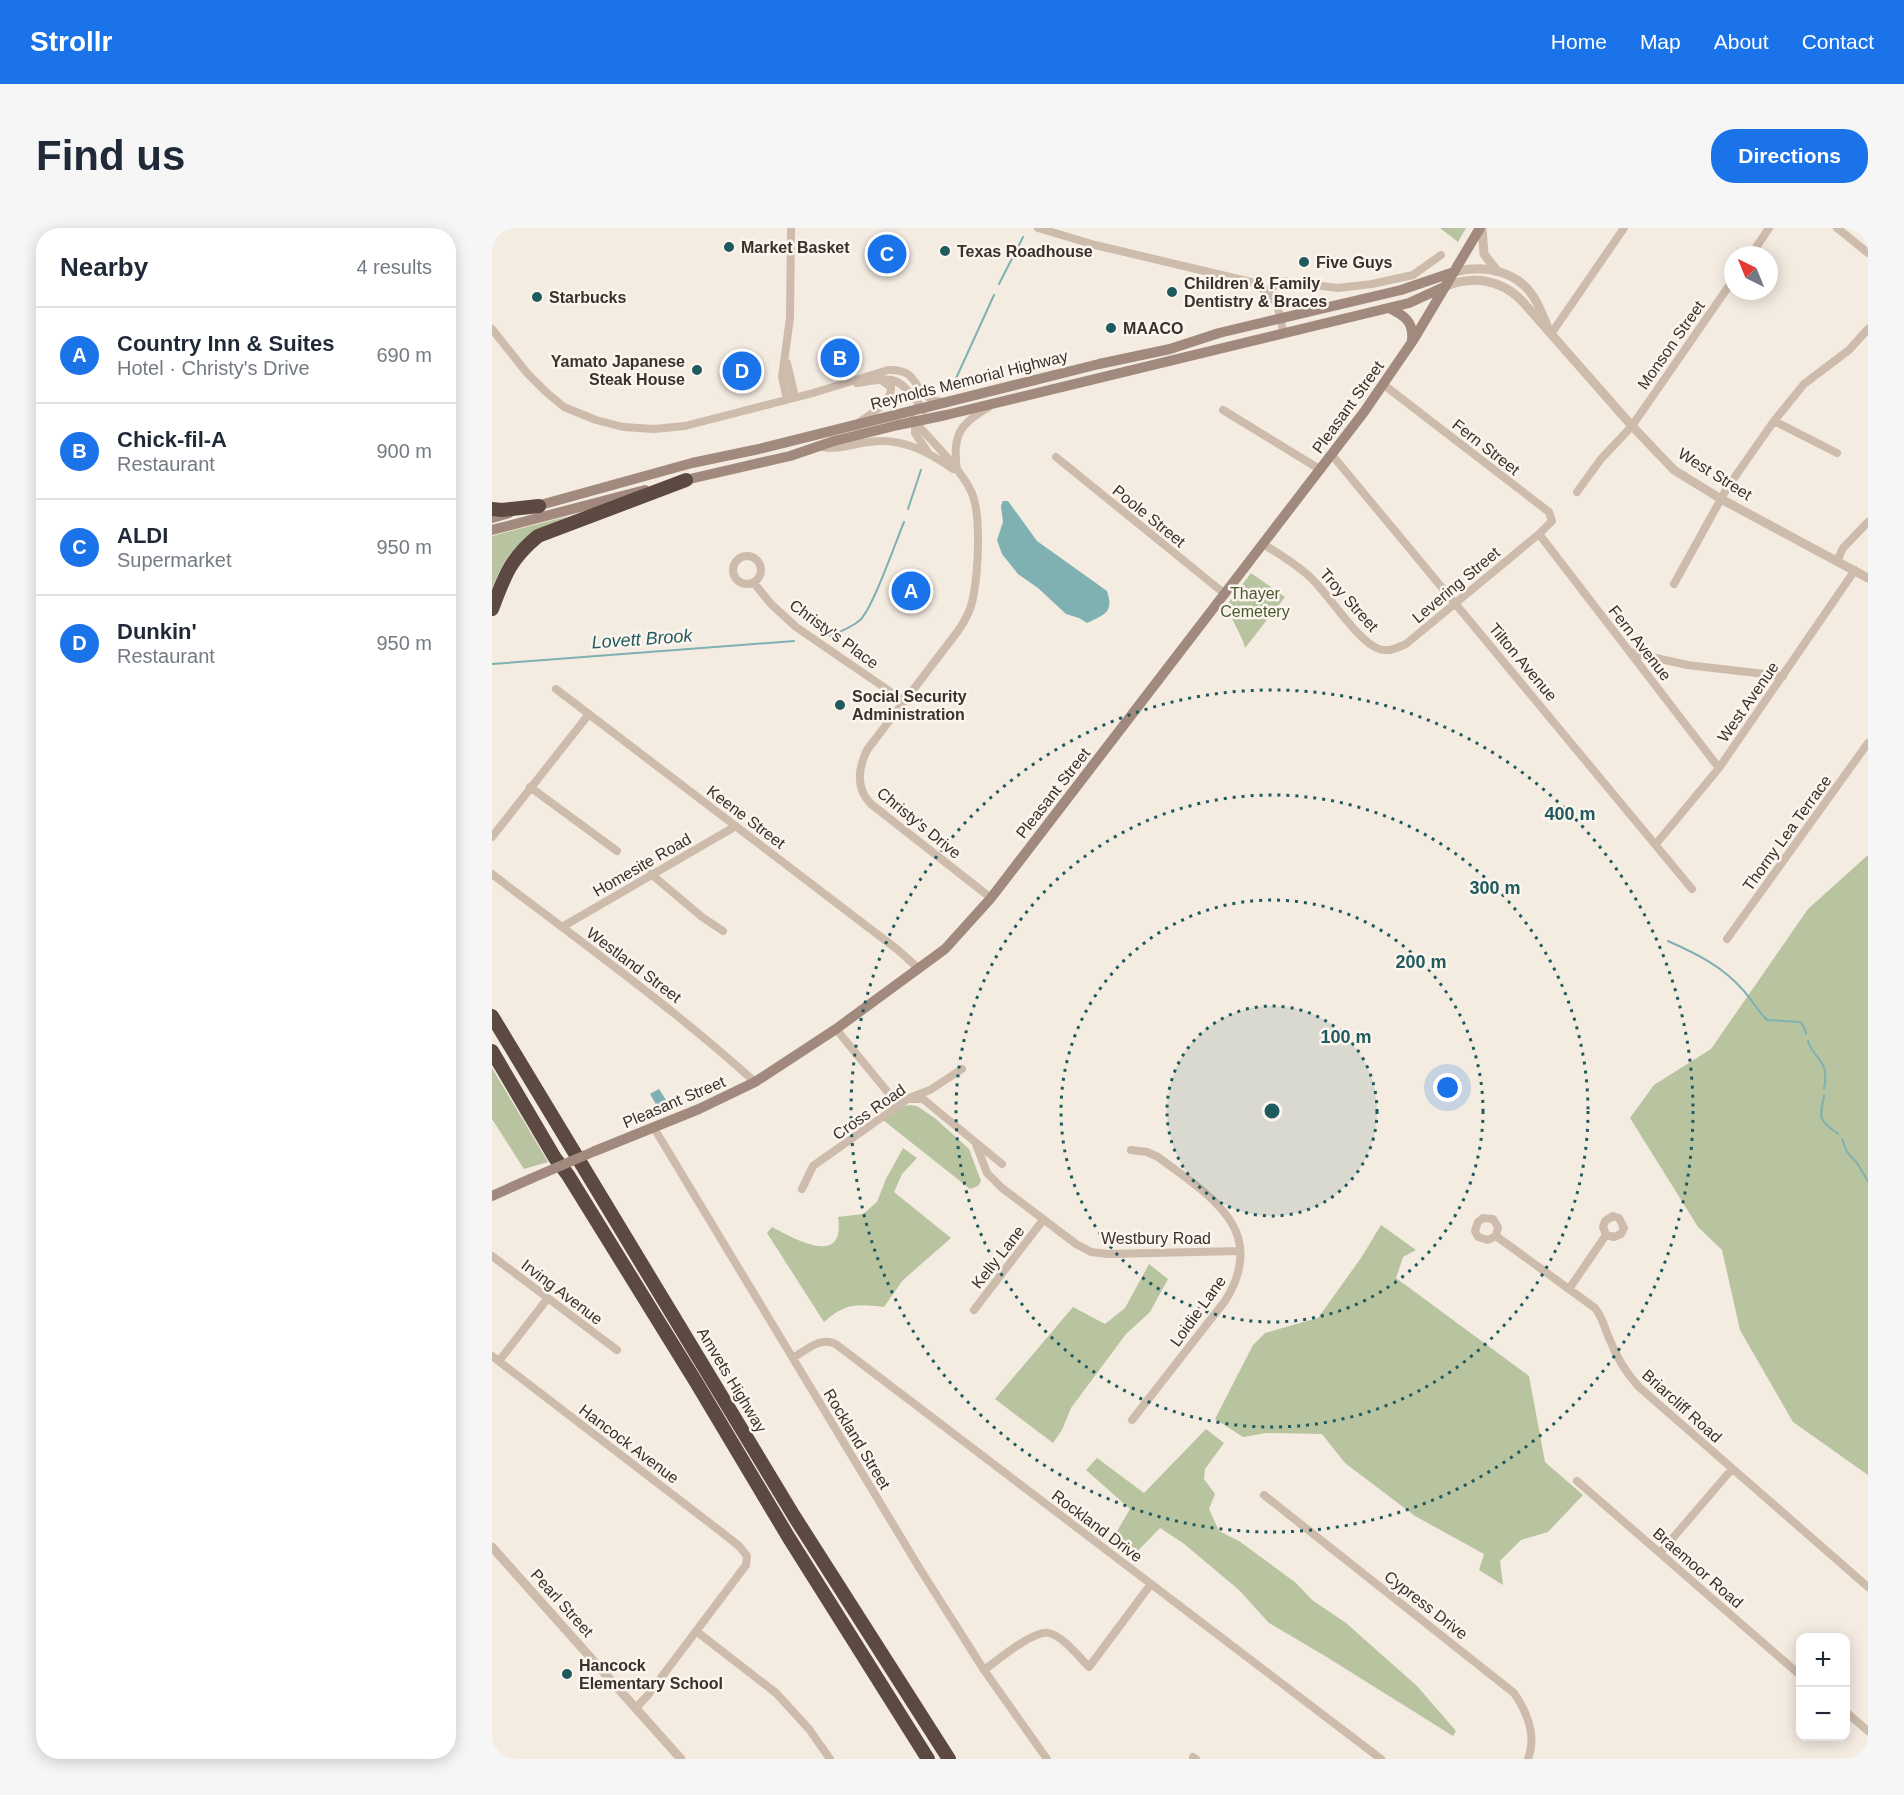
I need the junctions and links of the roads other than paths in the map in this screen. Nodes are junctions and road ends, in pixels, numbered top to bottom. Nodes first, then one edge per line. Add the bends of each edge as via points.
1 (791, 228) edge
2 (1038, 228) edge
3 (1481, 228) edge
4 (1624, 228) edge
5 (1769, 228) edge
6 (1837, 228) edge
7 (1757, 246) edge
8 (1868, 253) edge
9 (1441, 255) dead end
10 (1497, 271) junction
11 (1454, 272) junction
12 (1444, 287) junction
13 (1724, 293) edge
14 (1269, 294) junction
15 (1388, 308) junction
16 (1319, 310) junction
17 (1281, 319) junction
18 (492, 329) edge
19 (1868, 329) edge
20 (1283, 332) junction
21 (1551, 334) junction
22 (1412, 342) junction
23 (880, 379) junction
24 (1384, 385) junction
25 (832, 388) junction
26 (923, 392) junction
27 (791, 398) junction
28 (942, 402) junction
29 (997, 403) junction
30 (1223, 410) dead end
31 (927, 412) junction
32 (909, 417) junction
33 (1774, 421) junction
34 (858, 423) junction
35 (1632, 426) junction
36 (822, 447) junction
37 (929, 453) junction
38 (1837, 453) dead end
39 (1332, 455) junction
40 (1056, 457) dead end
41 (1320, 470) junction
42 (957, 471) junction
43 (687, 480) junction
44 (1577, 492) dead end
45 (1721, 499) junction
46 (539, 506) junction
47 (492, 509) edge
48 (492, 518) edge
49 (1868, 522) edge
50 (492, 530) edge
51 (1539, 534) junction
52 (1263, 544) junction
53 (1837, 561) junction
54 (1855, 570) junction
55 (1868, 578) edge
56 (754, 582) dead end
57 (1674, 584) dead end
58 (1225, 594) junction
59 (1457, 603) junction
60 (492, 609) edge
61 (1387, 649) joint
62 (1630, 652) junction
63 (1784, 676) junction
64 (556, 689) dead end
65 (904, 701) junction
66 (589, 714) junction
67 (1868, 743) edge
68 (1719, 768) junction
69 (530, 787) junction
70 (736, 826) junction
71 (492, 837) edge
72 (1656, 844) junction
73 (617, 851) dead end
74 (492, 874) edge
75 (651, 874) junction
76 (1692, 889) dead end
77 (991, 898) junction
78 (562, 927) junction
79 (723, 931) dead end
80 (1727, 939) dead end
81 (919, 969) junction
82 (492, 1016) edge
83 (836, 1029) junction
84 (492, 1052) edge
85 (962, 1069) dead end
86 (755, 1082) junction
87 (909, 1098) junction
88 (654, 1128) junction
89 (976, 1144) junction
90 (1131, 1150) dead end
91 (1002, 1164) dead end
92 (802, 1189) dead end
93 (492, 1196) edge
94 (1044, 1220) junction
95 (1606, 1235) dead end
96 (1496, 1236) dead end
97 (1239, 1251) junction
98 (492, 1256) edge
99 (1569, 1289) junction
100 (548, 1298) junction
101 (974, 1310) dead end
102 (617, 1350) dead end
103 (492, 1356) edge
104 (793, 1358) junction
105 (499, 1361) junction
106 (1132, 1420) dead end
107 (1732, 1469) junction
108 (1577, 1481) dead end
109 (1264, 1495) dead end
110 (492, 1547) edge
111 (1660, 1553) junction
112 (1151, 1584) junction
113 (1868, 1587) edge
114 (696, 1631) junction
115 (984, 1670) junction
116 (1796, 1672) edge
117 (636, 1708) junction
118 (1850, 1716) edge
119 (1868, 1731) edge
120 (681, 1759) edge
121 (830, 1759) edge
122 (928, 1759) edge
123 (949, 1759) edge
124 (1047, 1759) edge
125 (1381, 1759) edge
126 (1528, 1759) edge

1 - 27 street via 786,359
2 - 14 street via 1241,279
3 - 10 street via 1484,254
3 - 11 main road, Pleasant Street
4 - 21 street
5 - 7 street
6 - 8 street
9 - 14 street via 1413,275 1347,288 1283,281
10 - 11 street, West Street via 1473,268
10 - 21 street, West Street via 1529,291
11 - 12 main road, Pleasant Street
11 - 16 main road, Reynolds Memorial Highway
12 - 15 main road, Reynolds Memorial Highway via 1416,301
12 - 21 street, West Street via 1477,280 1502,285
12 - 22 main road, Pleasant Street
13 - 35 street, Monson Street
14 - 16 street
14 - 17 street
15 - 20 main road, Reynolds Memorial Highway
15 - 22 main road via 1408,320
16 - 17 main road, Reynolds Memorial Highway
17 - 20 street
17 - 28 main road, Reynolds Memorial Highway
18 - 27 street via 527,372 564,407 622,427 684,426
19 - 33 street via 1849,350 1804,384
20 - 29 main road, Reynolds Memorial Highway
21 - 35 street, West Street
22 - 24 main road, Pleasant Street
23 - 25 street
23 - 31 street via 897,381
23 - 34 street via 891,387 889,397
24 - 39 main road, Pleasant Street
24 - 51 street, Fern Street via 1549,512 1552,521
25 - 26 street via 893,370 908,374
25 - 27 street
26 - 28 street
26 - 31 street
28 - 31 main road, Reynolds Memorial Highway
29 - 31 main road, Reynolds Memorial Highway
29 - 42 street via 970,418 960,431 955,447
30 - 41 street
31 - 32 main road, Reynolds Memorial Highway
31 - 32 main road, Reynolds Memorial Highway
32 - 34 main road, Reynolds Memorial Highway
32 - 36 main road, Reynolds Memorial Highway via 898,425
32 - 37 street, Christy's Drive
32 - 42 street, Christy's Drive
33 - 38 street
33 - 45 street
34 - 46 main road, Reynolds Memorial Highway via 650,474
35 - 44 street, Monson Street
35 - 45 street, West Street via 1674,470
36 - 37 street, Christy's Drive via 836,449 886,440
36 - 43 main road, Reynolds Memorial Highway
37 - 42 street, Christy's Drive
39 - 41 main road, Pleasant Street
39 - 59 street, Tilton Avenue
40 - 58 street, Poole Street
41 - 52 main road, Pleasant Street
42 - 65 street, Christy's Drive via 971,491 976,509 973,597 962,626
43 - 50 main road, Reynolds Memorial Highway
43 - 60 highway via 538,536 512,563
45 - 53 street, West Street
45 - 57 street
46 - 47 highway
46 - 48 main road, Reynolds Memorial Highway
49 - 53 street
51 - 59 street, Levering Street
51 - 62 street, Fern Avenue
52 - 58 main road, Pleasant Street
52 - 61 street, Troy Street via 1311,578 1366,640
53 - 54 street, West Street
54 - 55 street, West Street
54 - 63 street, West Avenue
56 - 65 street, Christy's Place via 796,627
58 - 77 main road, Pleasant Street
59 - 61 street, Levering Street via 1406,644
59 - 72 street, Tilton Avenue
62 - 63 street via 1688,665
62 - 68 street, Fern Avenue
63 - 68 street, West Avenue
64 - 66 street, Keene Street
65 - 77 street, Christy's Drive via 867,750 860,774 863,793 879,811
66 - 69 street
66 - 70 street, Keene Street
67 - 80 street, Thorny Lea Terrace
68 - 72 street, West Avenue
69 - 71 street
69 - 73 street
70 - 75 street, Homesite Road
70 - 81 street, Keene Street
72 - 76 street, Tilton Avenue
74 - 78 street, Westland Street
75 - 78 street, Homesite Road
75 - 79 street
77 - 81 main road, Pleasant Street via 954,940
78 - 86 street, Westland Street via 707,1038
81 - 83 main road, Pleasant Street
82 - 123 highway, Amvets Highway via 794,1516
83 - 86 main road, Pleasant Street
83 - 87 street via 890,1095
84 - 122 highway, Amvets Highway
85 - 87 street, Cross Road via 930,1090
86 - 88 main road, Pleasant Street
87 - 89 street via 923,1099
87 - 92 street, Cross Road via 813,1166
88 - 93 main road, Pleasant Street, bridge
88 - 104 street, Rockland Street
89 - 91 street
89 - 94 street, Westbury Road via 987,1173
90 - 97 street, Loidie Lane via 1158,1157 1216,1200 1232,1223
94 - 97 street, Westbury Road via 1091,1252
94 - 101 street, Kelly Lane
95 - 99 street
96 - 99 street, Briarcliff Road
97 - 106 street, Loidie Lane via 1240,1267 1234,1286
98 - 100 street, Irving Avenue
99 - 107 street, Briarcliff Road via 1601,1315 1617,1356 1632,1380
100 - 102 street, Irving Avenue
100 - 105 street
103 - 105 street, Hancock Avenue
104 - 112 street, Rockland Drive via 815,1344 831,1342
104 - 115 street, Rockland Street
105 - 114 street, Hancock Avenue via 747,1556 746,1565
107 - 111 street
107 - 113 street, Briarcliff Road
108 - 111 street, Braemoor Road
109 - 126 street, Cypress Drive via 1514,1693 1531,1730
110 - 117 street, Pearl Street
111 - 116 street, Braemoor Road
112 - 115 street via 1089,1667 1047,1632 1028,1639
112 - 125 street, Rockland Drive
114 - 117 street
114 - 121 street via 776,1693
115 - 124 street, Rockland Street
117 - 120 street, Pearl Street
118 - 119 street

